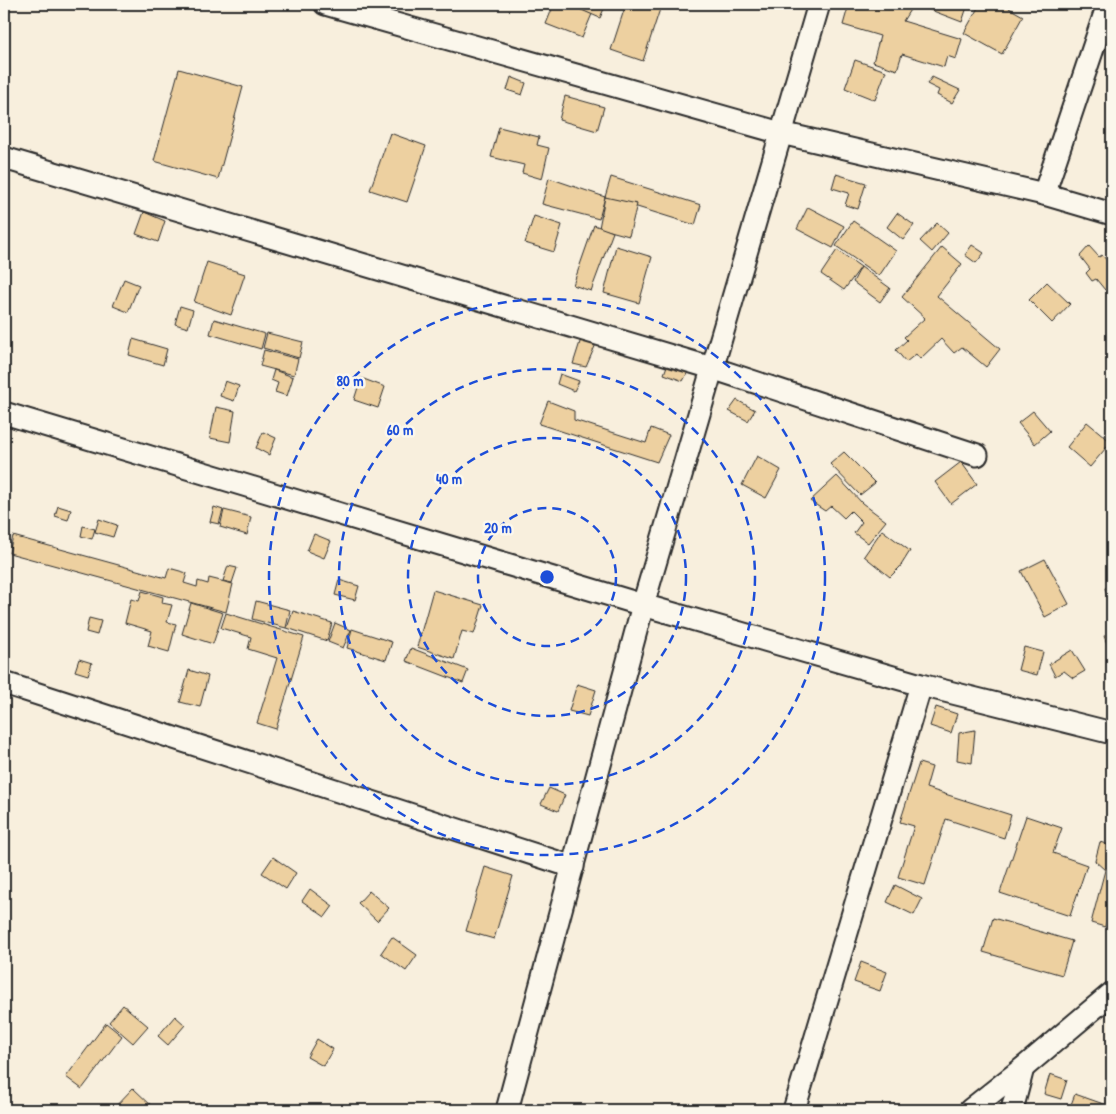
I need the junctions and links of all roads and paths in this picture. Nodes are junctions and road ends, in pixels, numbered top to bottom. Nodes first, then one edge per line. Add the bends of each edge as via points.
1 (325, 4) edge
2 (819, 4) edge
3 (1108, 4) edge
4 (781, 133) junction
5 (4, 158) edge
6 (1044, 194) junction
7 (1112, 214) edge
8 (712, 368) junction
9 (4, 413) edge
10 (977, 455) dead end
11 (643, 605) junction
12 (4, 683) edge
13 (921, 685) junction
14 (1112, 733) edge
15 (573, 867) junction
16 (1112, 993) edge
17 (1023, 1068) junction
18 (507, 1110) edge
19 (794, 1110) edge
20 (970, 1110) edge
21 (1012, 1110) edge

1 - 4 street
2 - 4 street
3 - 6 street
4 - 6 street
4 - 8 street
5 - 8 street
6 - 7 street
8 - 10 street
8 - 11 street
9 - 11 street
11 - 13 street
11 - 15 street
12 - 15 street
13 - 14 street
13 - 19 street
15 - 18 street
16 - 17 street
17 - 20 street
17 - 21 street

